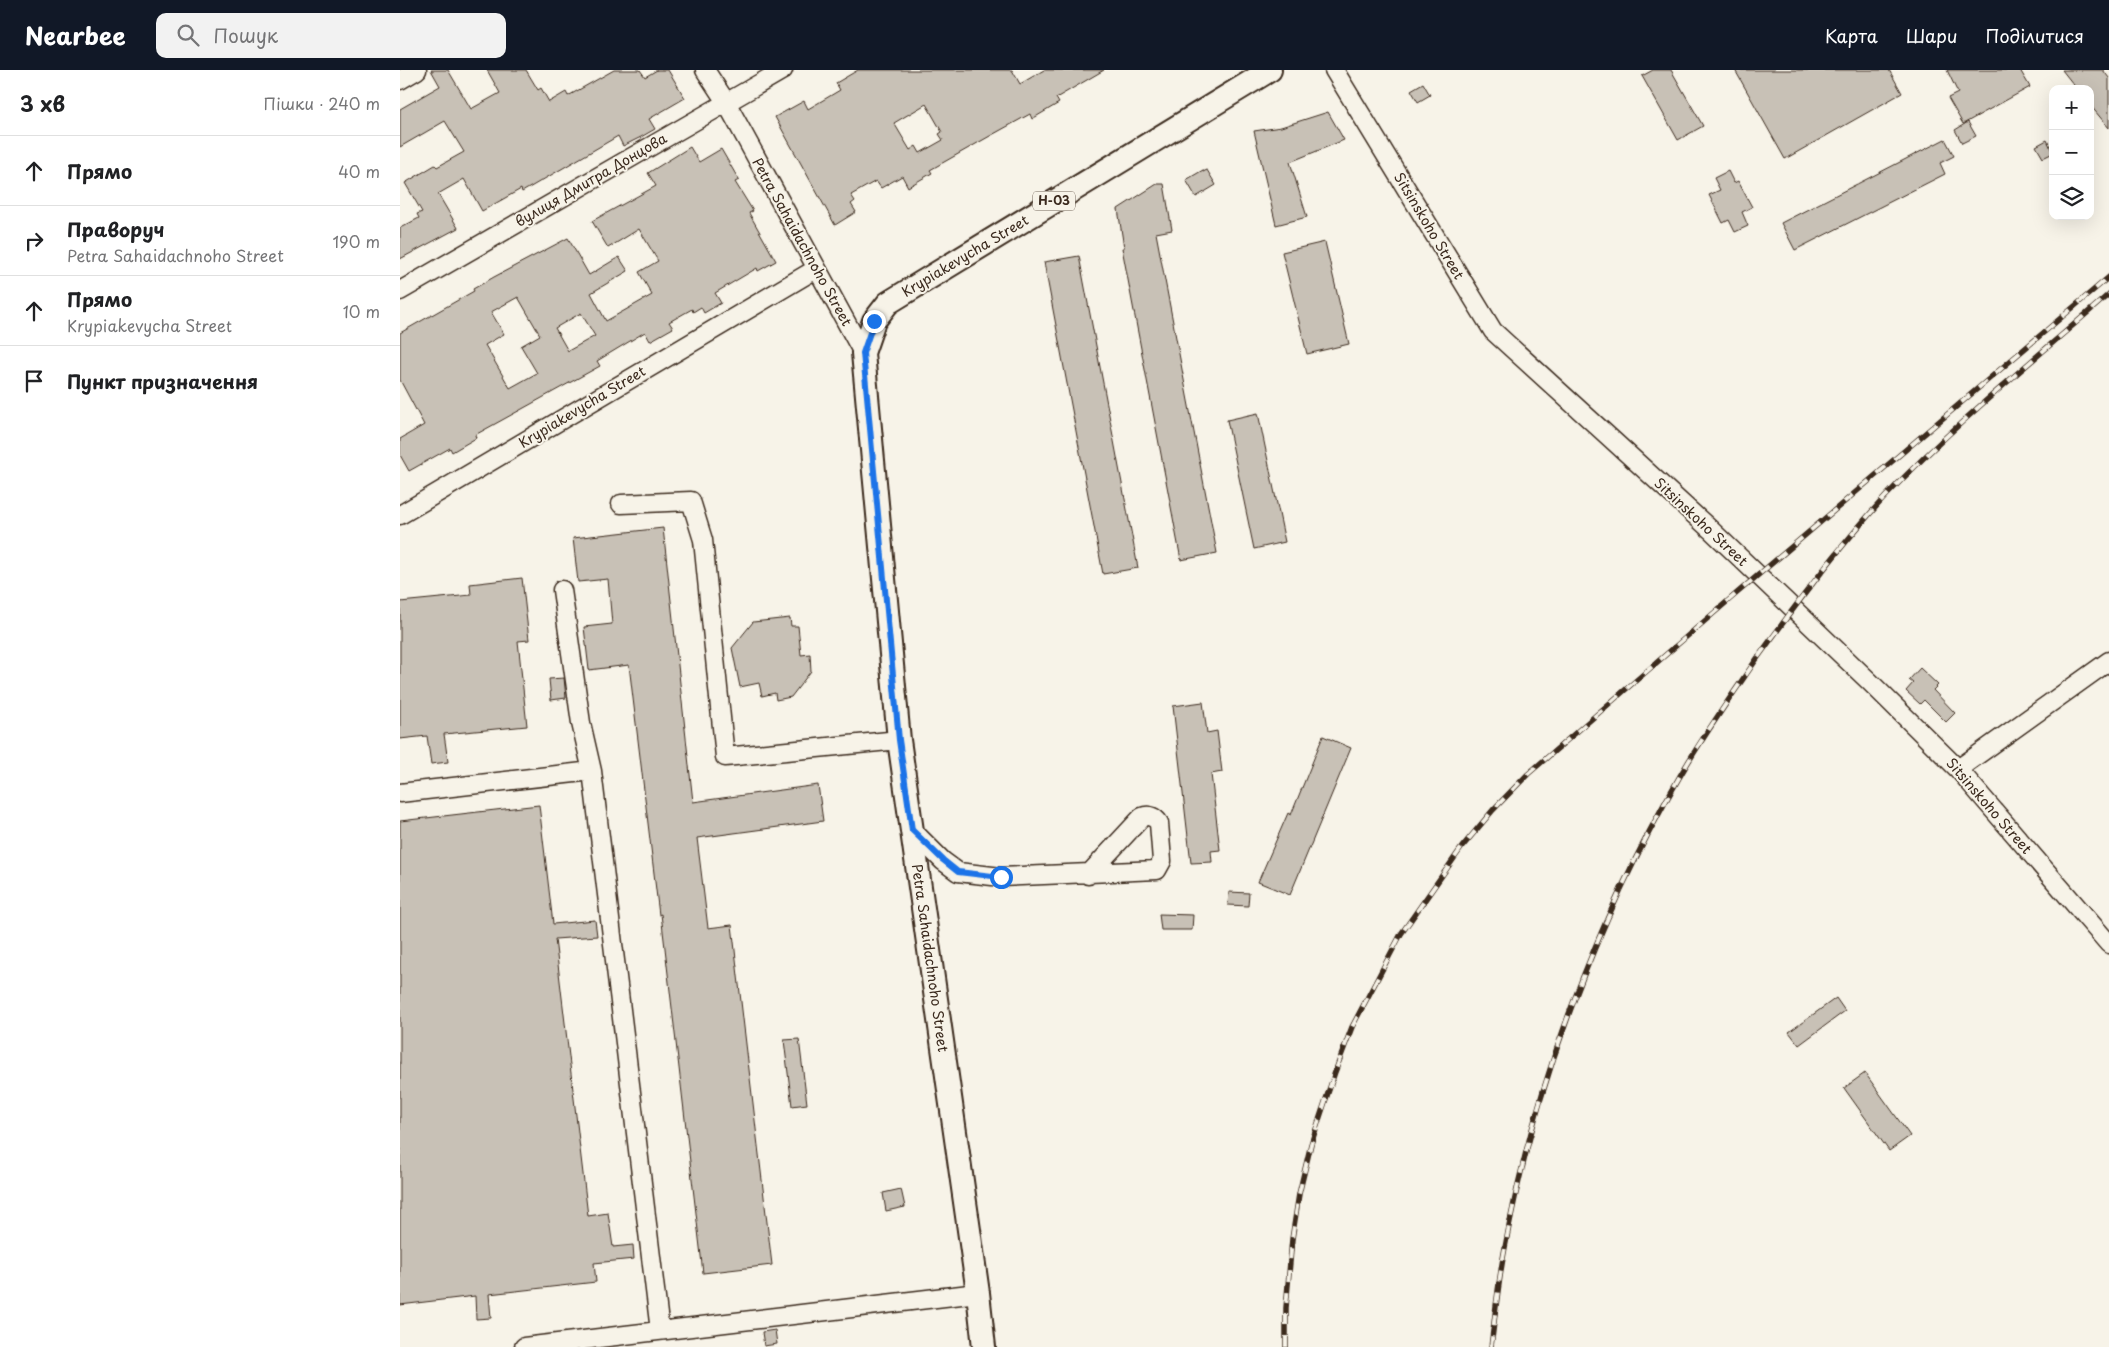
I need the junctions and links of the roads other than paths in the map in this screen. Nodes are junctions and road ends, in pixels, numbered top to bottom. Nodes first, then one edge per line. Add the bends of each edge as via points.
1 (417, 70) edge
2 (705, 70) edge
3 (783, 70) edge
4 (1270, 70) edge
5 (1334, 70) edge
6 (400, 80) edge
7 (726, 102) junction
8 (816, 269) junction
9 (400, 291) edge
10 (863, 353) junction
11 (621, 504) dead end
12 (400, 515) edge
13 (562, 590) dead end
14 (2109, 661) edge
15 (899, 740) junction
16 (1958, 769) junction
17 (592, 771) junction
18 (400, 793) edge
19 (912, 830) junction
20 (1088, 874) dead end
21 (2109, 944) edge
22 (978, 1293) junction
23 (660, 1331) junction
24 (524, 1347) edge
25 (984, 1347) edge

1 - 6 street
2 - 7 street, Petra Sahaidachnoho Street
3 - 7 street, вулиця Дмитра Донцова
4 - 10 main road, Krypiakevycha Street / Н-03 via 888,302 874,321
5 - 16 street, Sitsinskoho Street via 1493,331 1711,530
7 - 8 street, Petra Sahaidachnoho Street
7 - 9 street, вулиця Дмитра Донцова
8 - 10 street, Petra Sahaidachnoho Street
8 - 12 street, Krypiakevycha Street
10 - 15 main road, Petra Sahaidachnoho Street / Н-03
11 - 15 street via 691,501 703,540 724,756
13 - 17 street via 581,723
14 - 16 street
15 - 19 main road, Petra Sahaidachnoho Street / Н-03
16 - 21 street, Sitsinskoho Street
17 - 18 street
17 - 23 street
19 - 20 street via 958,872 1001,877
19 - 22 main road, Petra Sahaidachnoho Street / Н-03
22 - 23 street
22 - 25 main road, Petra Sahaidachnoho Street / Н-03
23 - 24 street

